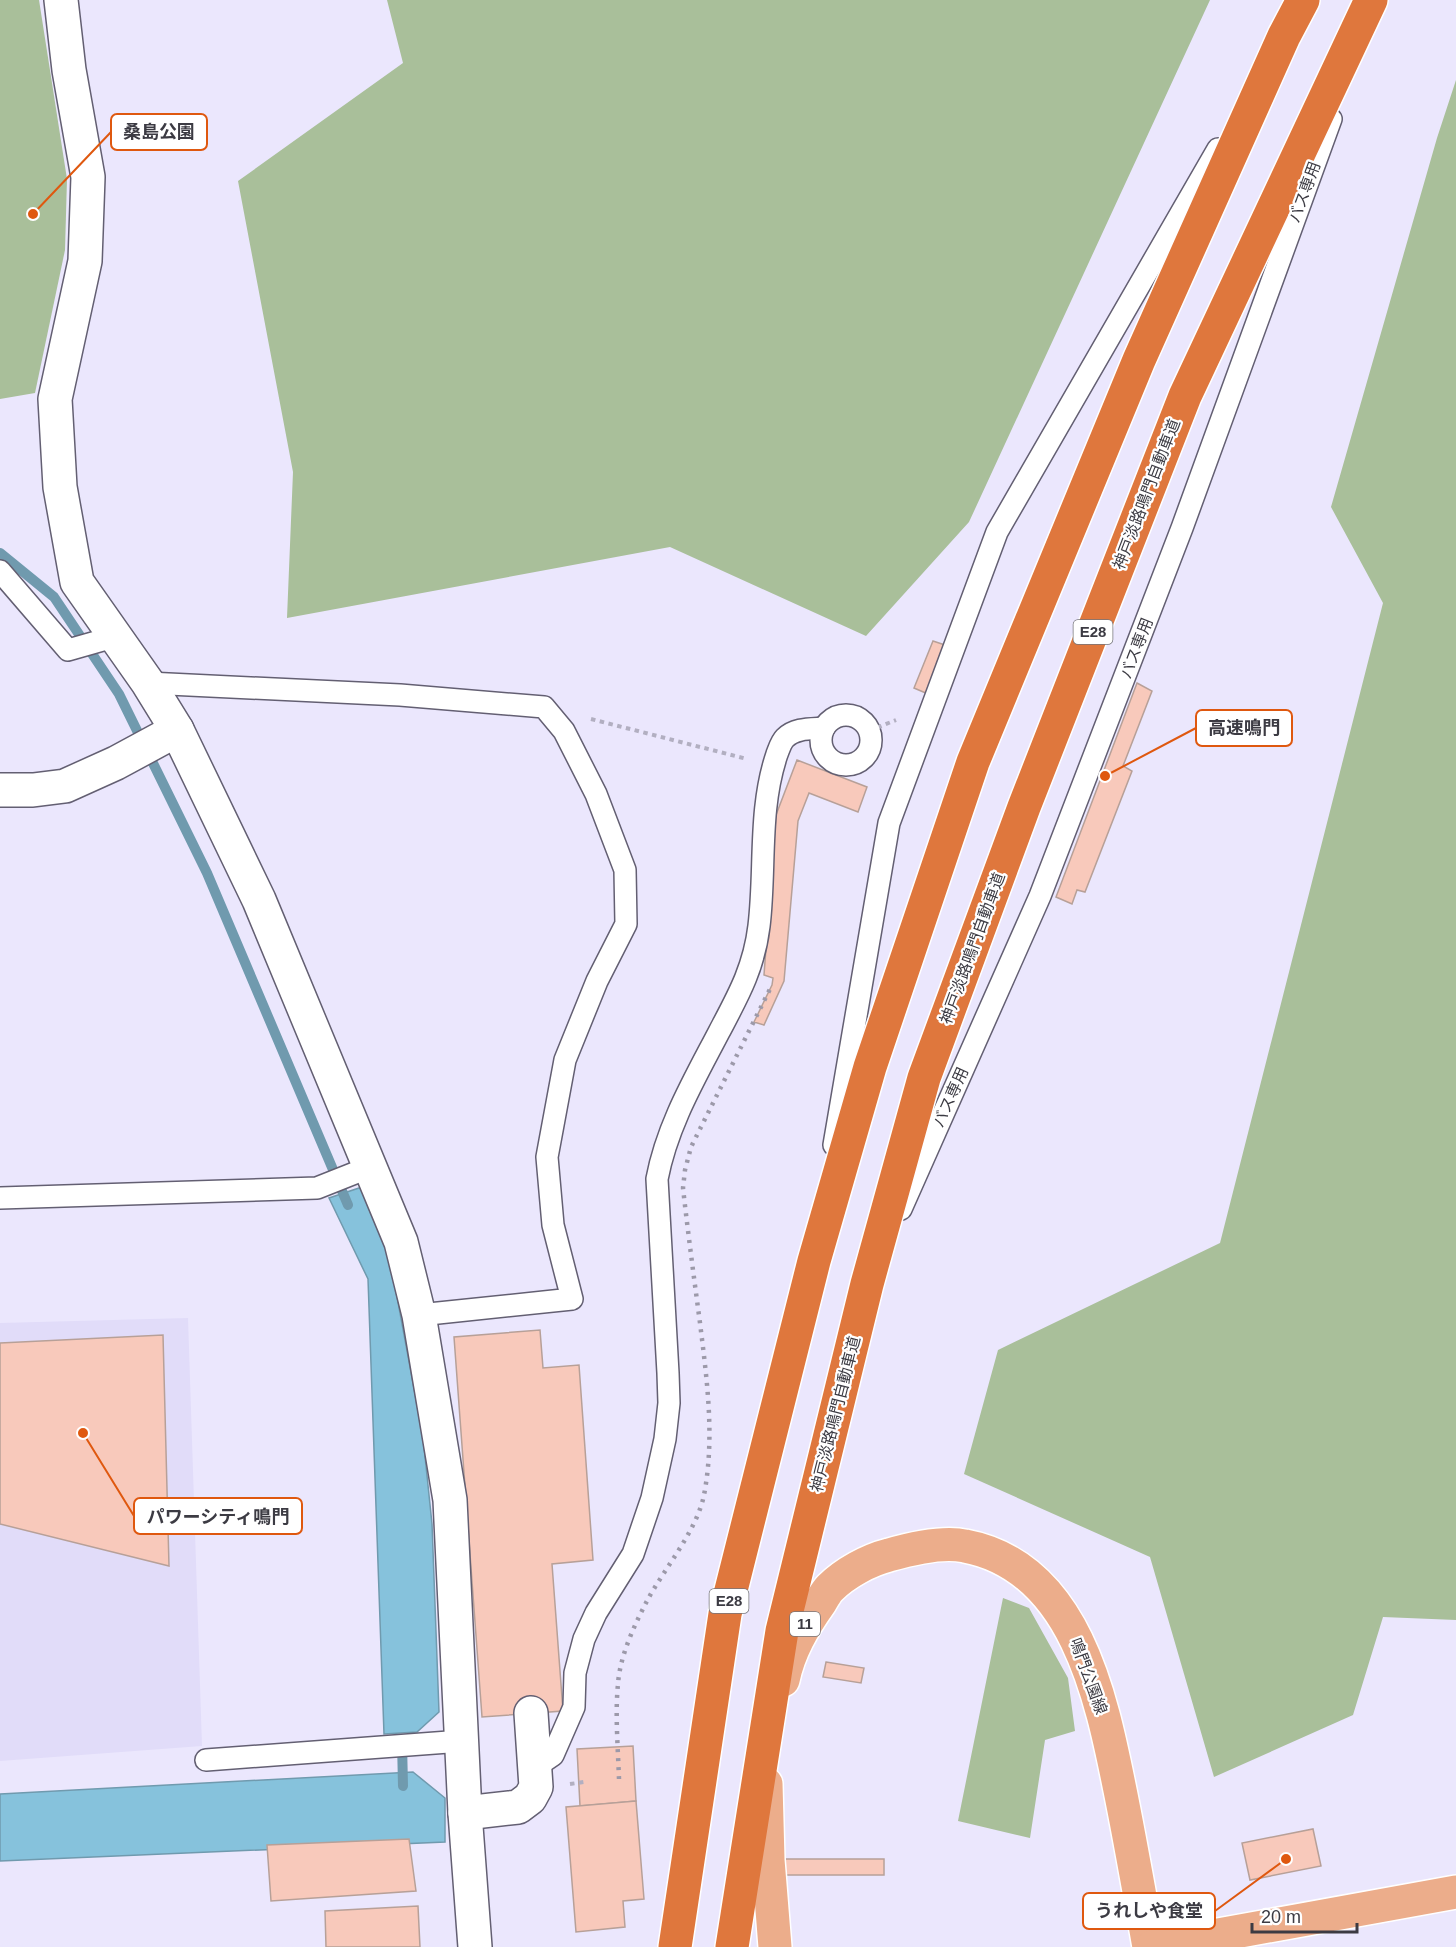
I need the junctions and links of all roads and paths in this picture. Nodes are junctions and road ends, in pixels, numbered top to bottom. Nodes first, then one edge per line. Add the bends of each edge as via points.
1 (61, 0) edge
2 (1302, 0) edge
3 (1373, 0) edge
4 (1284, 36) junction
5 (0, 571) edge
6 (117, 636) junction
7 (148, 683) junction
8 (544, 707) junction
9 (906, 717) dead end
10 (824, 728) junction
11 (177, 730) junction
12 (869, 731) junction
13 (773, 766) junction
14 (0, 790) edge
15 (370, 1167) junction
16 (0, 1198) edge
17 (814, 1261) junction
18 (867, 1284) junction
19 (419, 1315) junction
20 (531, 1713) dead end
21 (462, 1741) junction
22 (206, 1760) dead end
23 (534, 1768) junction
24 (465, 1813) junction
25 (1456, 1892) edge
26 (475, 1947) edge
27 (675, 1947) edge
28 (732, 1947) edge
29 (775, 1947) edge
30 (1150, 1947) edge

1 - 6 street via 88,177 85,261 55,399 60,487 78,582
2 - 4 highway, E28
3 - 18 lane, バス専用 via 1182,528 1040,896
3 - 18 highway, 神戸淡路鳴門自動車道 / E28 via 1185,396 1024,807 924,1078
4 - 17 highway, E28 via 1139,360 973,762 870,1067
4 - 17 lane via 998,532 889,823
5 - 6 lane via 68,650
6 - 7 street
7 - 8 lane via 400,695
7 - 11 street
8 - 13 path
8 - 19 lane via 564,731 596,794 625,870 626,924 597,981 565,1060 547,1157 553,1226 572,1299
9 - 12 path
10 - 12 lane via 843,715 859,718
10 - 12 lane via 824,753 836,764 845,765 867,754
10 - 13 lane via 791,733 783,739
11 - 14 street via 65,786
11 - 15 street via 259,900
13 - 23 lane via 764,812 755,951 747,979 675,1119 657,1179 669,1403 652,1498 633,1554 584,1639 575,1673 574,1707 553,1755
15 - 16 lane via 317,1188
15 - 19 street via 401,1242
17 - 27 highway, E28 via 725,1614
18 - 28 highway, 神戸淡路鳴門自動車道 / E28 via 782,1631
19 - 21 street via 450,1500
20 - 23 street
21 - 22 lane
21 - 24 street
23 - 24 street via 536,1787 518,1807
24 - 26 street
25 - 30 main road
29 - 30 main road, 鳴門公園線 / 11 via 765,1765 787,1660 805,1624 830,1588 870,1560 916,1547 963,1545 1001,1557 1040,1585 1071,1629 1093,1677 1108,1729

